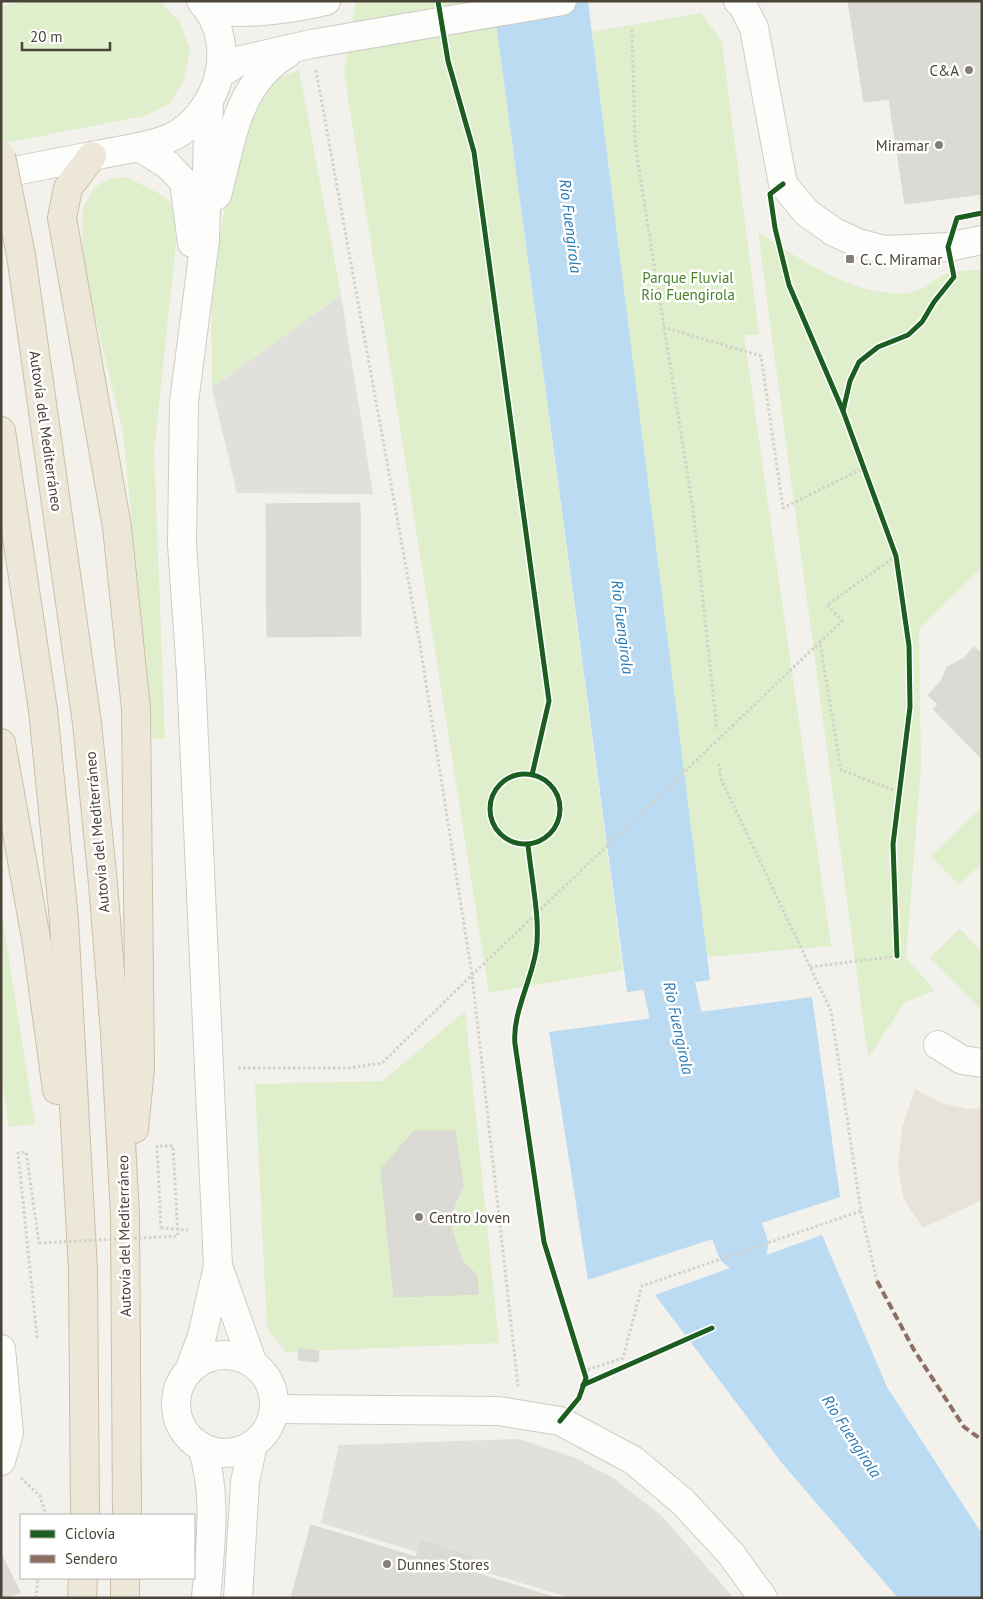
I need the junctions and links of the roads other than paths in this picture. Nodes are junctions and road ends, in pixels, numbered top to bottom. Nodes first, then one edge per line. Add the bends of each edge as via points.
1 (326, 1) edge
2 (562, 1) edge
3 (738, 1) edge
4 (205, 6) edge
5 (304, 45) junction
6 (220, 74) junction
7 (209, 101) junction
8 (139, 147) junction
9 (1, 156) edge
10 (92, 156) junction
11 (1, 174) edge
12 (205, 240) junction
13 (982, 240) edge
14 (198, 285) junction
15 (1, 431) edge
16 (1, 743) edge
17 (938, 1045) dead end
18 (982, 1063) edge
19 (125, 1215) junction
20 (218, 1266) junction
21 (83, 1271) junction
22 (2, 1364) edge
23 (253, 1364) junction
24 (189, 1371) junction
25 (274, 1409) junction
26 (253, 1444) junction
27 (202, 1447) junction
28 (8, 1468) edge
29 (85, 1514) edge
30 (127, 1514) edge
31 (83, 1579) edge
32 (126, 1579) edge
33 (82, 1598) edge
34 (125, 1598) edge
35 (206, 1598) edge
36 (238, 1598) edge
37 (763, 1598) edge

1 - 4 street via 233,13
2 - 5 street
3 - 13 street via 754,28 783,184 807,213 834,232 885,250 948,247
4 - 6 street via 217,25 222,46
5 - 6 street via 241,60
5 - 12 street via 271,63 246,95
6 - 7 street
7 - 8 street via 196,120 178,134
7 - 12 street
8 - 10 street
8 - 14 street via 168,165 184,182
9 - 19 highway, Autovía del Mediterráneo, bridge via 22,255 87,723 114,1023
10 - 11 street
10 - 19 highway via 68,188 62,218 117,527 136,709 140,1068
12 - 14 street
14 - 20 street via 184,402 182,544
15 - 21 highway via 42,710 63,911
16 - 21 highway via 37,944
17 - 18 street via 962,1060
19 - 30 highway, Autovía del Mediterráneo
20 - 23 street
20 - 24 street via 202,1336
21 - 29 highway
22 - 28 street via 9,1432
23 - 24 street via 227,1355 200,1362
23 - 25 street via 270,1385
24 - 27 street via 181,1382 176,1411 189,1437
25 - 26 street via 268,1427
25 - 37 street via 499,1411 560,1421 633,1460 683,1502 731,1554
26 - 27 street via 234,1452
26 - 36 street via 245,1482
27 - 35 street via 209,1468 213,1505
31 - 33 highway
32 - 34 highway

